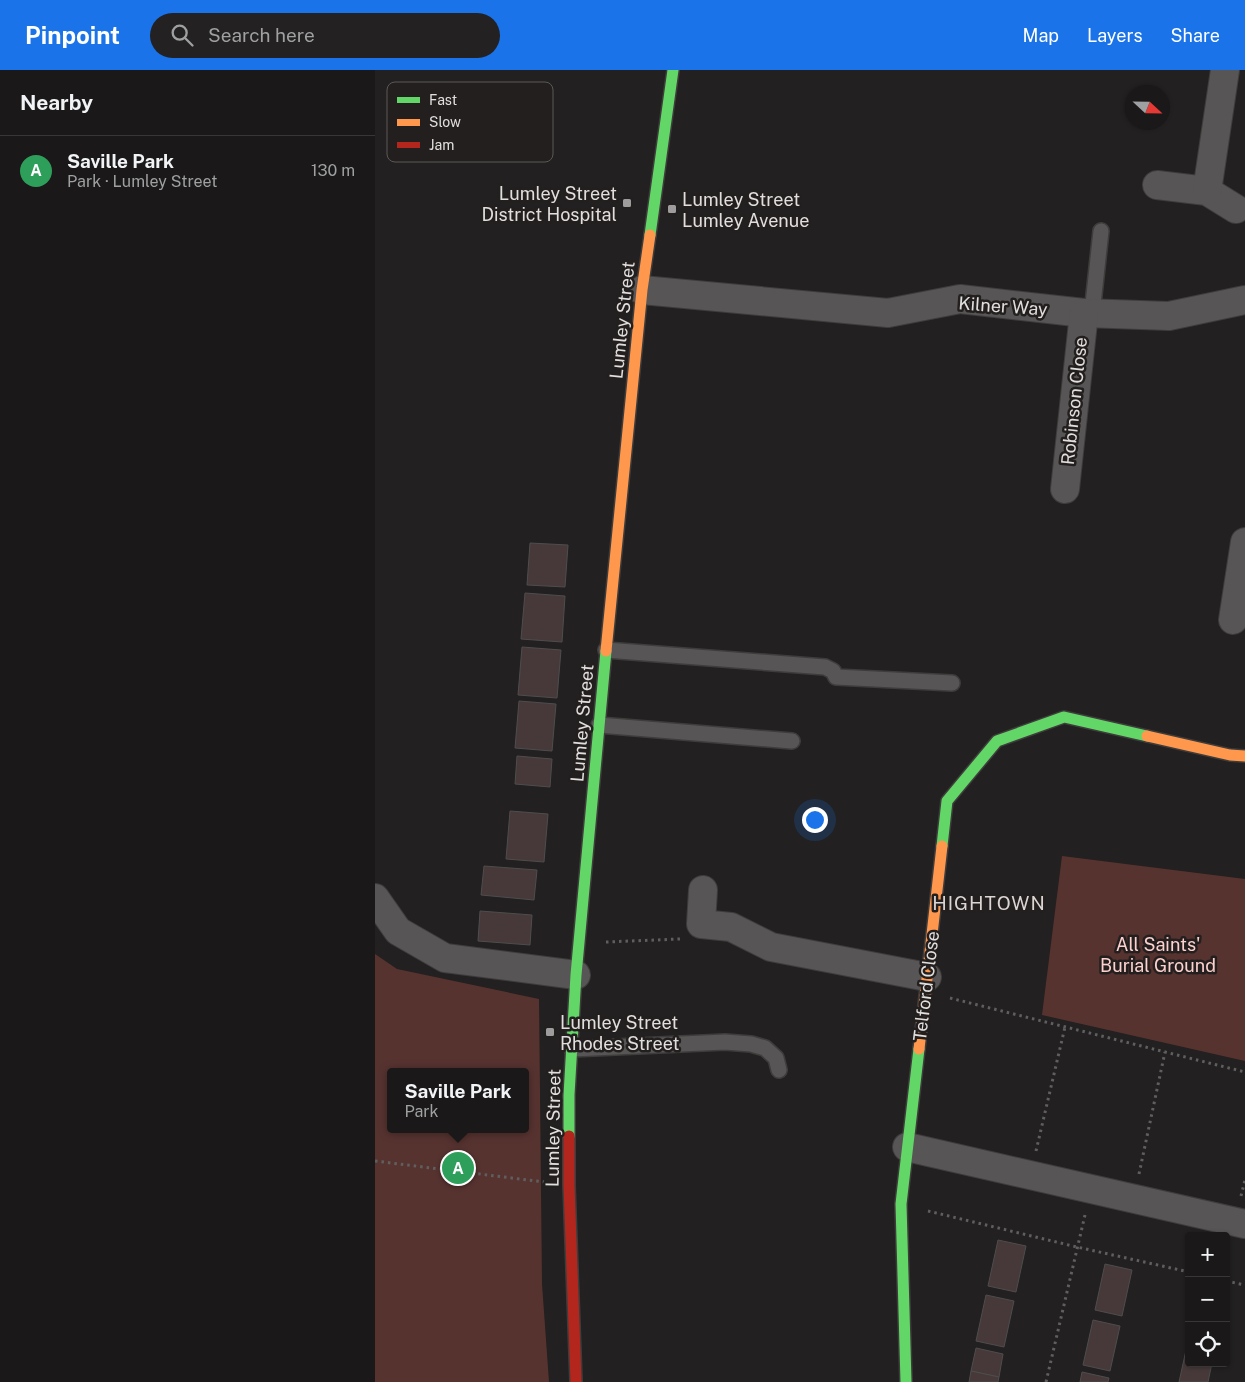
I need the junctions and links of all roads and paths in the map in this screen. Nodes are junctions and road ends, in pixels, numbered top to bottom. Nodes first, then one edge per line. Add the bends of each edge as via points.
1 (673, 70) edge
2 (1225, 70) edge
3 (1157, 185) dead end
4 (1207, 191) junction
5 (1240, 211) edge
6 (1101, 231) dead end
7 (642, 290) junction
8 (1245, 300) edge
9 (1088, 313) junction
10 (1065, 489) dead end
11 (1245, 542) edge
12 (1233, 620) dead end
13 (605, 650) junction
14 (952, 682) dead end
15 (599, 726) junction
16 (792, 741) dead end
17 (1245, 756) edge
18 (703, 890) dead end
19 (375, 898) edge
20 (685, 939) dead end
21 (581, 942) junction
22 (576, 975) junction
23 (926, 984) junction
24 (1065, 1027) junction
25 (572, 1049) junction
26 (1165, 1052) junction
27 (779, 1070) dead end
28 (1245, 1072) edge
29 (907, 1147) junction
30 (375, 1160) edge
31 (1031, 1175) junction
32 (569, 1185) junction
33 (1091, 1189) junction
34 (1134, 1198) junction
35 (901, 1204) junction
36 (1245, 1224) edge
37 (1077, 1247) junction
38 (1185, 1271) edge
39 (1230, 1282) edge
40 (1245, 1285) edge
41 (576, 1382) edge
42 (906, 1382) edge
43 (1046, 1382) edge

1 - 7 main road, Lumley Street
2 - 4 street
3 - 4 street
4 - 5 street
6 - 9 lane
7 - 9 street, Kilner Way via 888,313 961,299
7 - 13 main road, Lumley Street
8 - 9 street, Kilner Way via 1169,316
9 - 10 street, Robinson Close
11 - 12 street
13 - 14 lane via 825,668 833,671 836,677
13 - 15 main road, Lumley Street
15 - 16 lane
15 - 21 main road, Lumley Street
17 - 23 main road, Telford Close via 1064,717 997,741 947,801
18 - 23 street via 701,924 731,927 771,947
19 - 22 street via 398,932 445,958
20 - 21 path
21 - 22 main road, Lumley Street
22 - 25 main road, Lumley Street
23 - 24 path
23 - 29 main road, Telford Close
24 - 26 path
24 - 31 path
25 - 27 lane via 725,1042 751,1044 765,1048 776,1058
25 - 32 main road, Lumley Street
26 - 28 path
26 - 34 path
29 - 31 street
29 - 35 main road, Telford Close
30 - 32 path
31 - 33 street
32 - 41 main road, Lumley Street
33 - 34 street
33 - 37 path
34 - 36 street
35 - 37 path
35 - 42 main road, Telford Close
37 - 38 path
37 - 43 path
39 - 40 path

